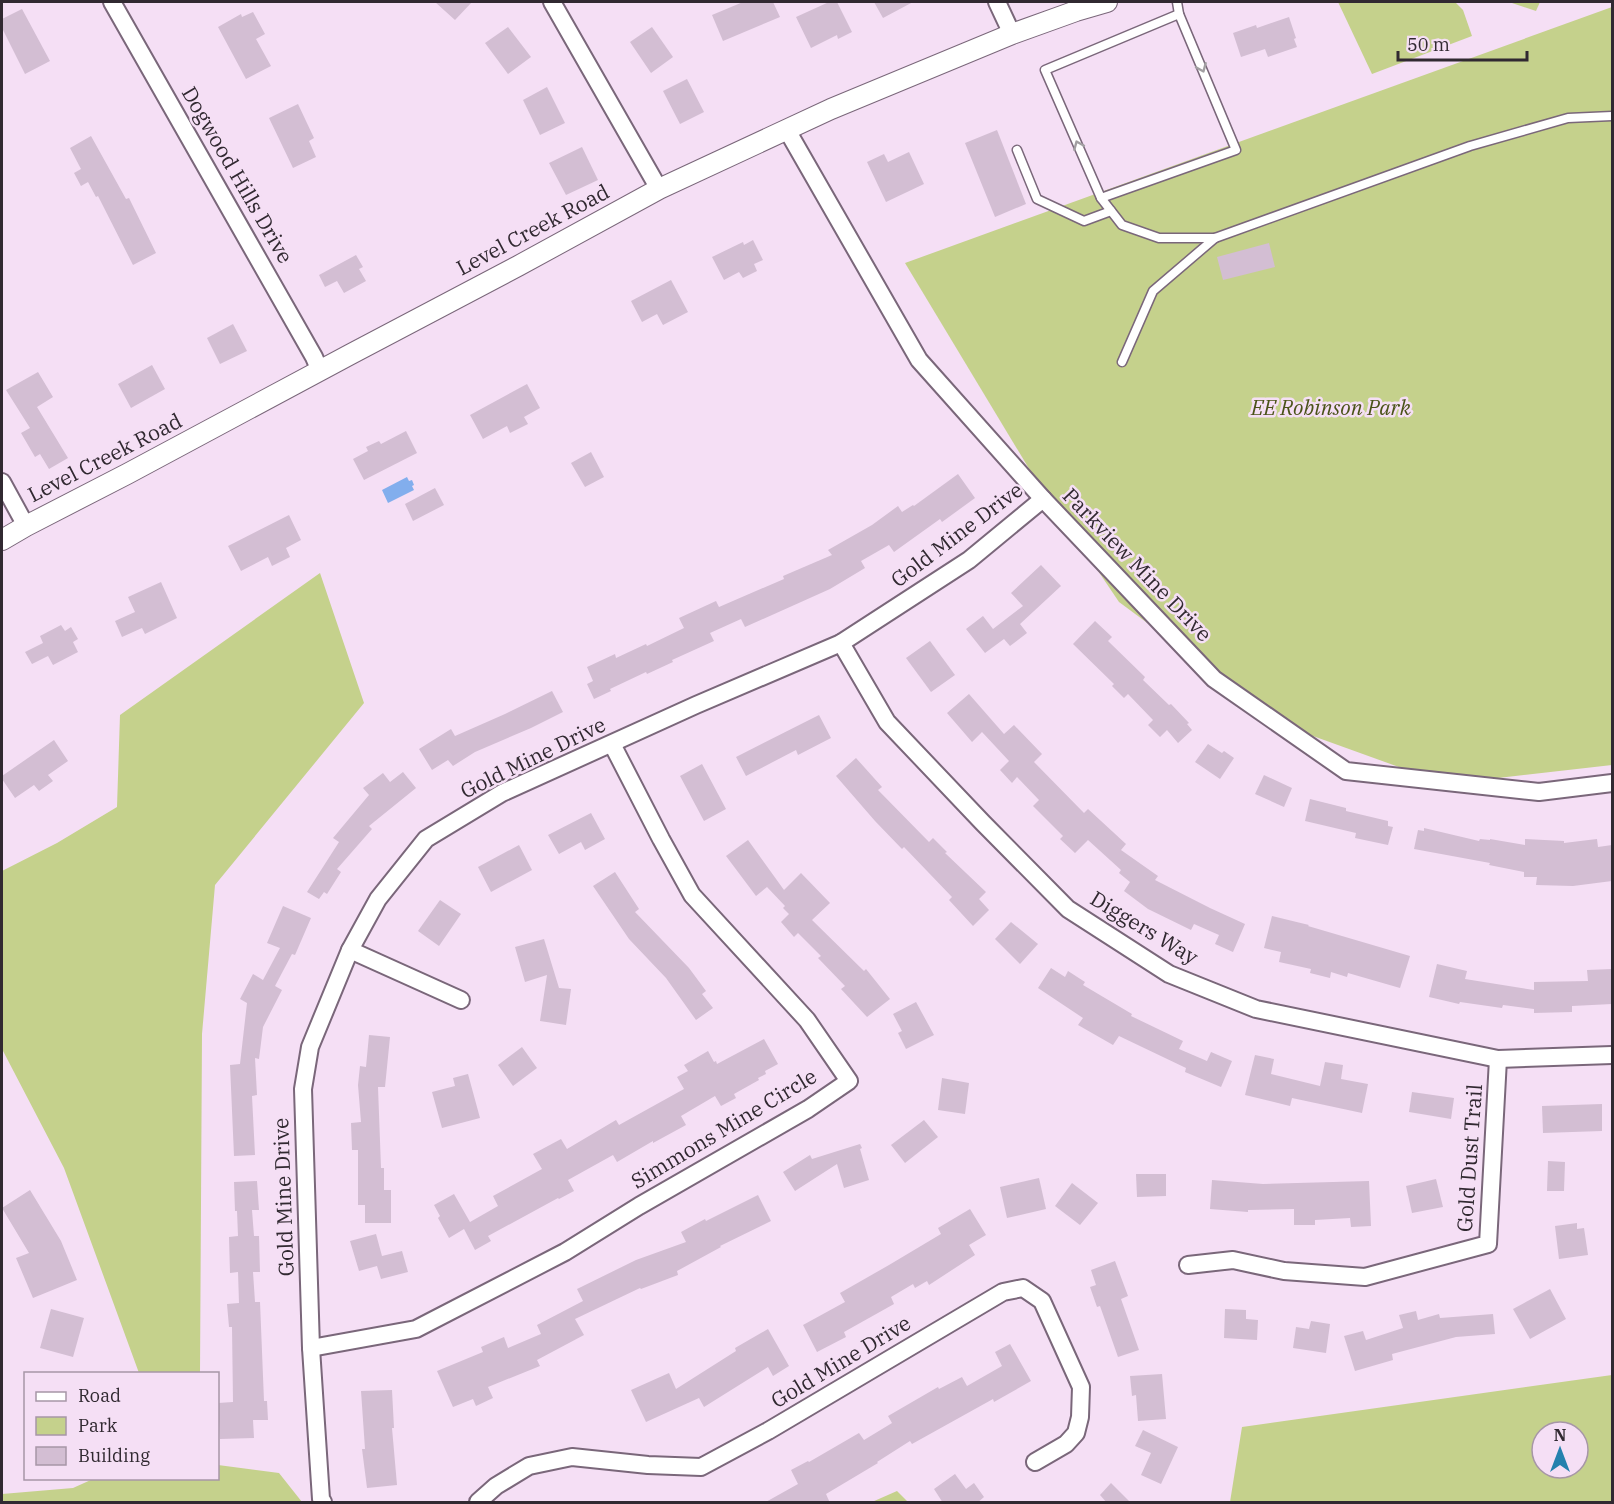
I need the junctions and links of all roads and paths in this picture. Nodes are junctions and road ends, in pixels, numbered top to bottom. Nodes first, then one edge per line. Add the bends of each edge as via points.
1 (112, 2) edge
2 (552, 2) edge
3 (998, 2) edge
4 (1107, 2) edge
5 (1177, 2) edge
6 (1179, 14) junction
7 (1012, 34) junction
8 (1612, 116) edge
9 (788, 130) junction
10 (1017, 150) dead end
11 (659, 189) junction
12 (1101, 198) junction
13 (1111, 211) junction
14 (1215, 238) junction
15 (1122, 362) dead end
16 (320, 371) junction
17 (2, 482) edge
18 (1043, 499) junction
19 (26, 526) junction
20 (2, 540) edge
21 (840, 643) junction
22 (612, 744) junction
23 (1612, 783) edge
24 (350, 950) junction
25 (461, 1000) dead end
26 (1612, 1055) edge
27 (1498, 1059) junction
28 (1188, 1265) dead end
29 (311, 1348) junction
30 (1035, 1462) dead end
31 (323, 1503) edge
32 (478, 1503) edge

1 - 16 street, Dogwood Hills Drive
2 - 11 street
3 - 7 street
4 - 7 street, Level Creek Road
5 - 6 lane
12 -> 6 lane via 1045,70
6 -> 12 lane via 1236,150
7 - 9 street, Level Creek Road
8 - 14 lane via 1568,118 1470,146
9 - 11 street, Level Creek Road
9 - 18 street, Parkview Mine Drive via 919,360
10 - 13 lane via 1037,199 1084,221
11 - 16 street, Level Creek Road
12 - 13 lane
13 - 14 lane via 1122,225 1159,238
14 - 15 lane via 1153,291
16 - 19 street, Level Creek Road
17 - 19 street
18 - 21 street, Gold Mine Drive via 969,560
18 - 23 street, Parkview Mine Drive via 1214,679 1346,771 1539,792
19 - 20 street, Level Creek Road
21 - 22 street, Gold Mine Drive
21 - 27 street, Diggers Way via 887,722 1037,878 1068,909 1169,974 1256,1009
22 - 24 street, Gold Mine Drive via 502,793 426,839 378,899
22 - 29 street, Simmons Mine Circle via 692,895 807,1020 849,1081 565,1252 416,1329
24 - 25 street
24 - 29 street, Gold Mine Drive via 310,1047 303,1089
26 - 27 street, Diggers Way
27 - 28 street, Gold Dust Trail via 1488,1244 1365,1277 1284,1271 1233,1260
29 - 31 street, Gold Mine Drive
30 - 32 street, Gold Mine Drive via 1066,1444 1076,1432 1081,1387 1042,1301 1023,1288 1003,1292 701,1467 572,1457 529,1466 496,1486

